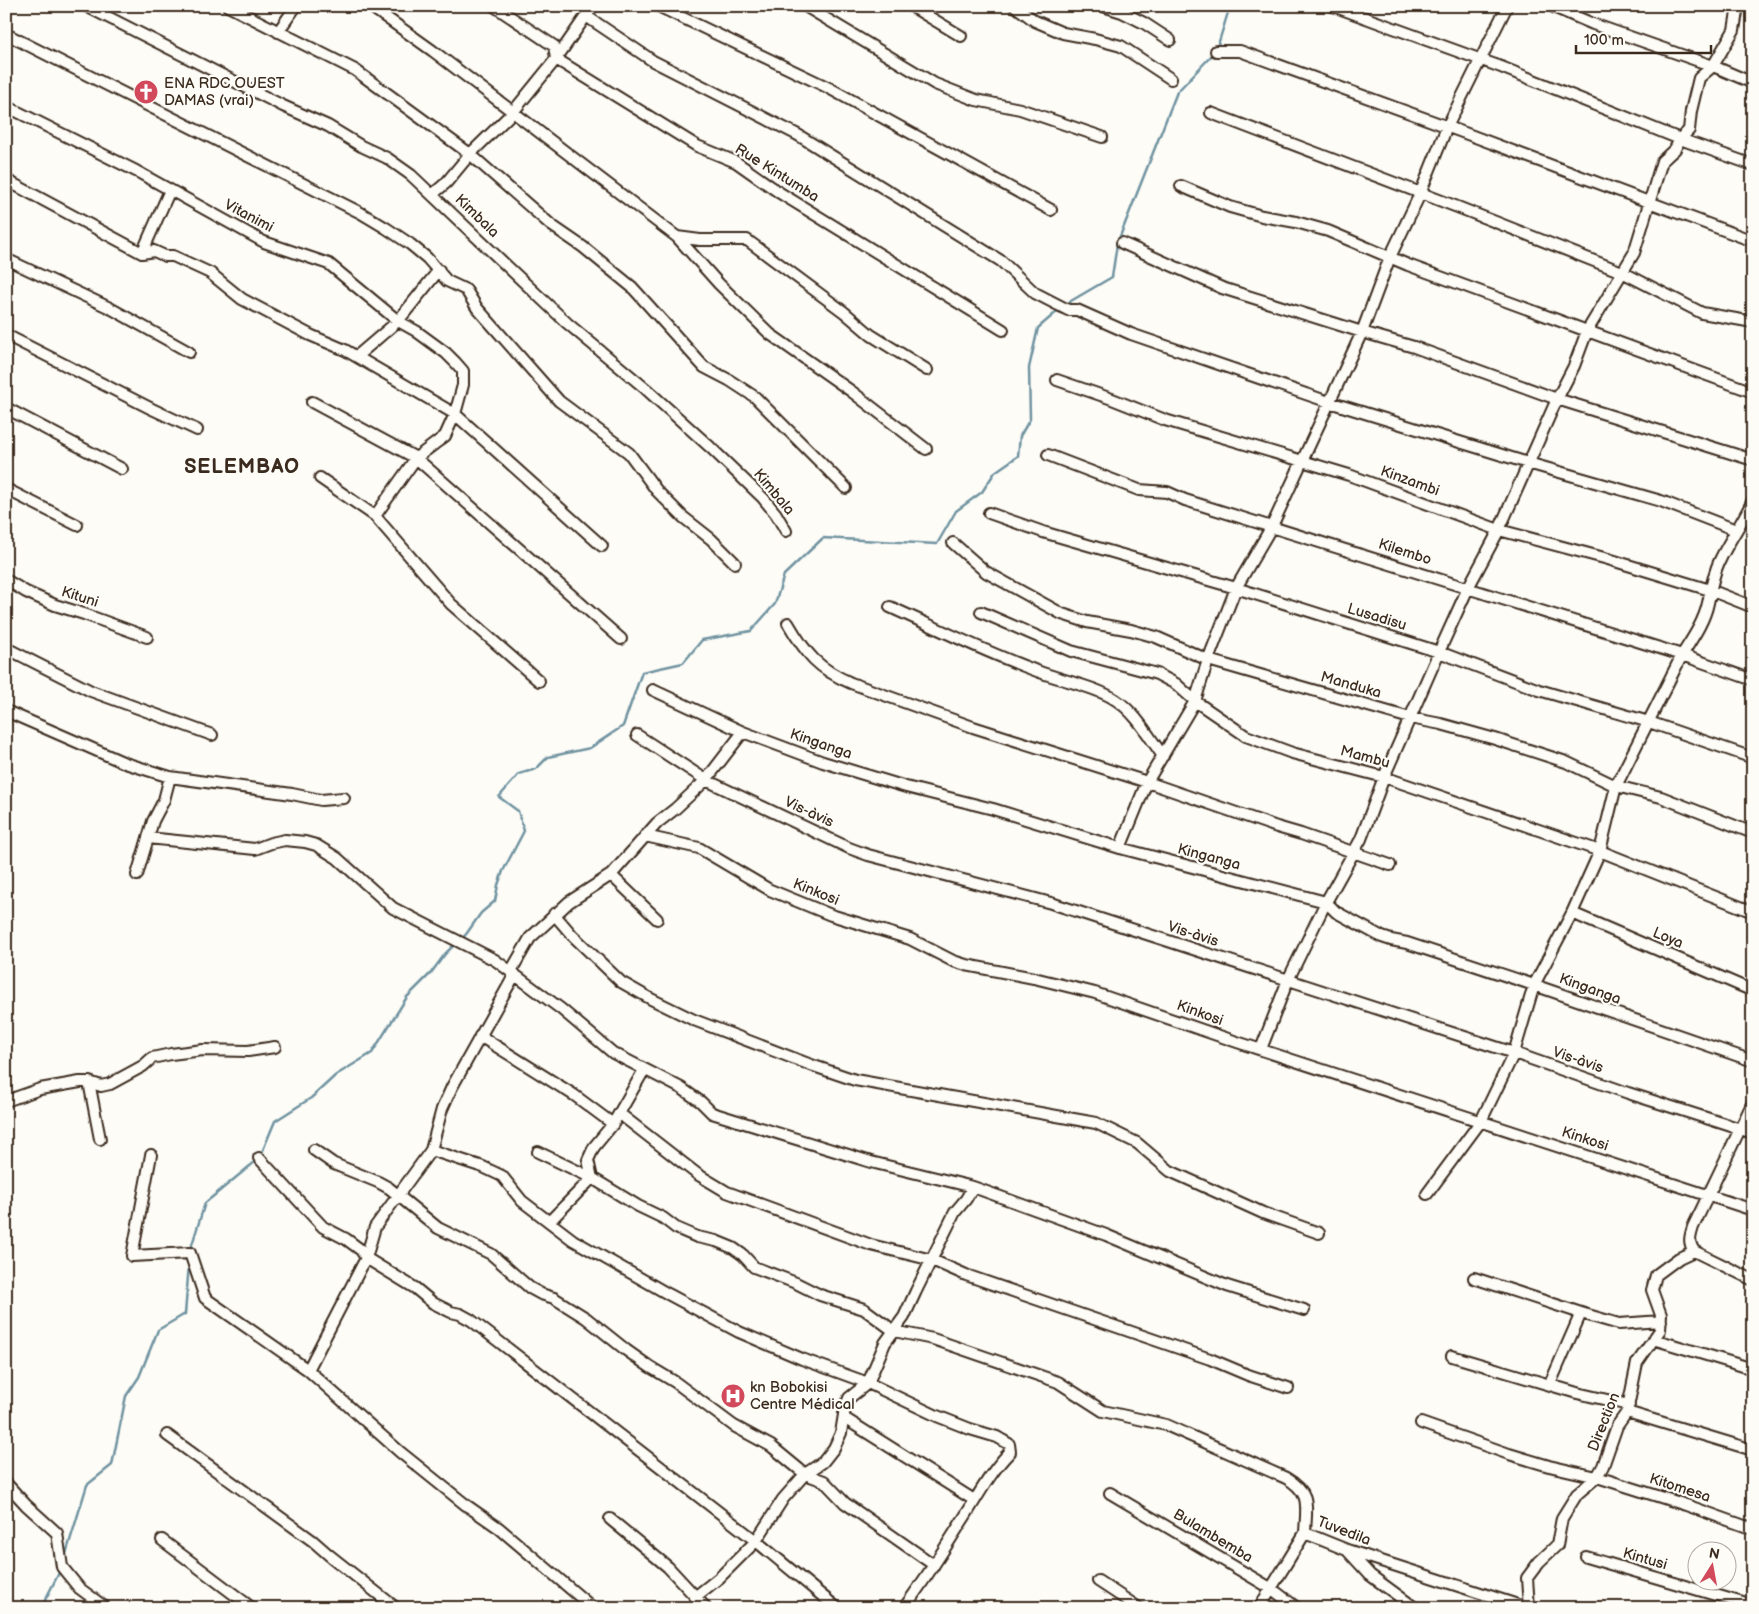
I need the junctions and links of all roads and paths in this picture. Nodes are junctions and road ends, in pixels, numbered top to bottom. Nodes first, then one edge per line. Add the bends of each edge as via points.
1 (86, 6) edge
2 (228, 6) edge
3 (296, 6) edge
4 (370, 6) edge
5 (494, 6) edge
6 (593, 6) edge
7 (658, 6) edge
8 (805, 6) edge
9 (911, 6) edge
10 (1015, 6) edge
11 (1103, 6) edge
12 (1333, 6) edge
13 (1507, 6) edge
14 (1551, 6) edge
15 (1738, 6) edge
16 (586, 16) junction
17 (278, 32) junction
18 (6, 34) edge
19 (961, 36) dead end
20 (1170, 40) dead end
21 (1216, 51) dead end
22 (556, 60) junction
23 (1480, 60) junction
24 (1713, 66) junction
25 (1171, 79) dead end
26 (1753, 83) edge
27 (6, 106) edge
28 (513, 112) junction
29 (1211, 113) dead end
30 (1447, 127) junction
31 (1102, 137) dead end
32 (1680, 139) junction
33 (470, 154) junction
34 (1753, 165) edge
35 (6, 180) edge
36 (1181, 186) dead end
37 (170, 190) junction
38 (433, 194) junction
39 (1420, 194) junction
40 (1649, 204) junction
41 (1051, 210) dead end
42 (677, 237) junction
43 (1753, 241) edge
44 (1122, 243) dead end
45 (142, 252) junction
46 (1390, 257) junction
47 (6, 259) edge
48 (439, 270) junction
49 (1622, 272) junction
50 (398, 321) junction
51 (1753, 322) edge
52 (1003, 330) dead end
53 (1587, 331) junction
54 (1362, 332) junction
55 (6, 334) edge
56 (189, 352) dead end
57 (357, 356) junction
58 (927, 370) dead end
59 (1057, 380) dead end
60 (1753, 392) edge
61 (1557, 398) junction
62 (312, 402) dead end
63 (1329, 402) junction
64 (6, 408) edge
65 (455, 414) junction
66 (197, 430) dead end
67 (926, 449) dead end
68 (1048, 455) dead end
69 (416, 458) junction
70 (1753, 460) edge
71 (1302, 461) junction
72 (1528, 463) junction
73 (122, 468) dead end
74 (320, 478) dead end
75 (846, 488) dead end
76 (6, 489) edge
77 (1753, 500) edge
78 (989, 513) dead end
79 (375, 516) junction
80 (1749, 521) edge
81 (77, 524) dead end
82 (1272, 526) junction
83 (1499, 530) junction
84 (1736, 530) junction
85 (786, 531) dead end
86 (953, 543) dead end
87 (602, 546) dead end
88 (735, 563) dead end
89 (6, 580) edge
90 (1236, 588) junction
91 (1468, 588) junction
92 (1710, 590) junction
93 (890, 606) dead end
94 (1753, 607) edge
95 (981, 612) dead end
96 (788, 623) dead end
97 (147, 637) dead end
98 (621, 639) dead end
99 (6, 648) edge
100 (1439, 652) junction
101 (1682, 655) junction
102 (1208, 660) junction
103 (1753, 680) edge
104 (539, 681) dead end
105 (653, 690) dead end
106 (1195, 701) junction
107 (6, 711) edge
108 (1410, 718) junction
109 (1649, 722) junction
110 (743, 732) junction
111 (212, 735) dead end
112 (637, 735) dead end
113 (1162, 756) junction
114 (1753, 758) edge
115 (170, 777) junction
116 (1384, 777) junction
117 (706, 780) junction
118 (1147, 782) junction
119 (1616, 786) junction
120 (344, 798) dead end
121 (1753, 833) edge
122 (645, 836) junction
123 (148, 838) junction
124 (1120, 848) junction
125 (1600, 851) junction
126 (1355, 852) junction
127 (1390, 864) dead end
128 (137, 875) dead end
129 (611, 875) junction
130 (1326, 902) junction
131 (1753, 912) edge
132 (1572, 913) junction
133 (554, 914) junction
134 (657, 919) dead end
135 (513, 972) junction
136 (1288, 980) junction
137 (1534, 985) junction
138 (1753, 991) edge
139 (480, 1036) junction
140 (275, 1047) dead end
141 (1261, 1049) junction
142 (1514, 1053) junction
143 (1753, 1061) edge
144 (644, 1070) junction
145 (89, 1082) junction
146 (8, 1096) edge
147 (1753, 1102) edge
148 (620, 1114) junction
149 (1481, 1121) junction
150 (613, 1124) junction
151 (1740, 1129) junction
152 (1753, 1133) edge
153 (100, 1140) dead end
154 (314, 1150) dead end
155 (431, 1150) junction
156 (538, 1152) dead end
157 (151, 1155) dead end
158 (259, 1158) dead end
159 (592, 1178) junction
160 (973, 1187) junction
161 (1427, 1194) dead end
162 (399, 1195) junction
163 (1708, 1195) junction
164 (1753, 1210) edge
165 (550, 1221) junction
166 (1319, 1234) dead end
167 (1694, 1251) junction
168 (366, 1258) junction
169 (932, 1260) junction
170 (1474, 1278) dead end
171 (1753, 1280) edge
172 (1304, 1310) dead end
173 (1581, 1313) junction
174 (1661, 1321) junction
175 (894, 1331) junction
176 (1653, 1339) junction
177 (1452, 1356) dead end
178 (308, 1370) junction
179 (1753, 1370) edge
180 (868, 1383) junction
181 (1550, 1384) junction
182 (1288, 1388) dead end
183 (1628, 1408) junction
184 (844, 1418) junction
185 (1421, 1423) dead end
186 (167, 1435) dead end
187 (1753, 1450) edge
188 (805, 1474) junction
189 (1597, 1477) junction
190 (6, 1483) edge
191 (1110, 1493) dead end
192 (974, 1500) junction
193 (610, 1519) dead end
194 (1753, 1529) edge
195 (1305, 1533) junction
196 (162, 1540) dead end
197 (756, 1541) junction
198 (1347, 1550) junction
199 (1586, 1557) dead end
200 (934, 1565) junction
201 (1098, 1581) dead end
202 (1272, 1588) junction
203 (695, 1597) junction
204 (1753, 1606) edge
205 (106, 1608) edge
206 (252, 1608) edge
207 (396, 1608) edge
208 (593, 1608) edge
209 (706, 1608) edge
210 (837, 1608) edge
211 (904, 1608) edge
212 (1139, 1608) edge
213 (1259, 1608) edge
214 (1297, 1608) edge
215 (1415, 1608) edge
216 (1528, 1608) edge

1 - 38 street, Kimbala via 328,126 387,158
2 - 17 street
3 - 17 street
4 - 28 street
5 - 22 street, Rue Kintumba via 554,46
6 - 16 street
7 - 41 street via 829,88
8 - 31 street via 935,84 976,100 1020,109
9 - 19 street
10 - 25 street via 1035,21 1063,33 1122,46
11 - 20 street via 1144,22
12 - 23 street
13 - 23 street
14 - 24 street
15 - 24 street via 1734,30
16 - 22 street
16 - 63 street via 654,61 798,135 1001,261 1035,293 1068,310 1077,310 1131,334
17 - 33 street via 355,70
18 - 48 street via 361,213 410,244
21 - 30 street via 1240,50
22 - 28 street
22 - 52 street, Rue Kintumba via 697,146 736,162 780,193
23 - 30 street
23 - 32 street
24 - 26 street
24 - 32 street via 1699,78 1689,130
27 - 37 street, Vitanimi
28 - 33 street
28 - 42 street
29 - 39 street
30 - 39 street
30 - 40 street
32 - 34 street
32 - 40 street via 1662,161
33 - 38 street
33 - 75 street via 551,226 632,287 704,368 755,397
35 - 45 street
36 - 46 street via 1230,207 1328,232
37 - 45 street
37 - 50 street, Vitanimi via 264,242 329,264
38 - 85 street, Kimbala via 567,323 710,446 763,498
39 - 46 street
39 - 49 street
40 - 43 street
40 - 49 street via 1634,253
42 - 58 street via 747,240 871,335
42 - 67 street via 770,334
44 - 54 street via 1222,288
45 - 57 street via 154,251 173,256 210,273 242,299
46 - 53 street
46 - 54 street
47 - 56 street via 110,308
48 - 50 street
48 - 88 street via 447,282 466,290 477,308 559,401 630,452 657,491
49 - 51 street via 1702,313
49 - 53 street
50 - 57 street
50 - 65 street, Vitanimi via 446,352 463,371 463,385
53 - 60 street
53 - 61 street
54 - 61 street via 1414,346
54 - 63 street
55 - 66 street
57 - 65 street
59 - 71 street, Kinzambi via 1165,420
61 - 70 street
61 - 72 street
62 - 69 street
63 - 71 street
63 - 72 street
64 - 73 street
65 - 69 street via 445,436
65 - 87 street
68 - 82 street, Kilembo via 1139,490 1167,492
69 - 79 street
69 - 98 street
71 - 82 street
71 - 83 street, Kinzambi
72 - 83 street
72 - 84 street via 1661,501
74 - 79 street
76 - 81 street
77 - 80 street
78 - 90 street, Lusadisu
79 - 104 street via 451,604
80 - 84 street
82 - 90 street
82 - 91 street, Kilembo
83 - 91 street
83 - 92 street, Kinzambi
84 - 92 street via 1719,562
86 - 102 street, Manduka via 986,572 1062,614 1156,637
89 - 97 street, Kituni via 55,605
90 - 100 street, Lusadisu
90 - 102 street
91 - 100 street
91 - 101 street, Kilembo
92 - 94 street, Kinzambi
92 - 101 street via 1703,616
93 - 113 street via 992,654 1114,698 1131,713
95 - 106 street, Mambu via 1071,650 1157,674 1176,684
96 - 118 street via 809,656 838,678 973,727
99 - 111 street via 91,691
100 - 108 street
100 - 109 street, Lusadisu via 1539,690
101 - 103 street, Kilembo
101 - 109 street
102 - 106 street
102 - 108 street, Manduka
105 - 110 street, Kinganga
106 - 113 street
106 - 116 street, Mambu via 1246,736 1292,753
107 - 115 street via 125,763
108 - 116 street
108 - 119 street, Manduka via 1495,739 1566,762
109 - 114 street, Lusadisu
109 - 119 street
110 - 117 street
110 - 124 street, Kinganga via 823,762
112 - 117 street, Vis-àvis
113 - 118 street
115 - 120 street via 321,800
115 - 123 street
116 - 125 street, Mambu
116 - 126 street
117 - 122 street
117 - 136 street, Vis-àvis via 868,855 1051,904
118 - 124 street
118 - 126 street
119 - 121 street, Manduka via 1669,800
119 - 125 street
122 - 129 street
122 - 141 street, Kinkosi via 699,848 770,890 831,915 910,939 953,961 1095,993
123 - 128 street
123 - 135 street via 255,850 285,840 316,846 337,858 393,908
124 - 130 street, Kinganga
125 - 131 street, Mambu
125 - 132 street
126 - 127 street
126 - 130 street
129 - 133 street
129 - 134 street
130 - 136 street
130 - 137 street, Kinganga via 1344,916 1391,940 1406,942
132 - 137 street
132 - 138 street, Loya
133 - 135 street via 530,938
133 - 166 street via 621,982 694,1020 855,1080 1096,1123 1137,1143 1170,1171
135 - 139 street
135 - 144 street via 613,1053
136 - 141 street
136 - 142 street, Vis-àvis
137 - 142 street
137 - 143 street, Kinganga
139 - 150 street via 574,1095
139 - 155 street via 442,1109
140 - 145 street via 170,1054 152,1058 110,1084 101,1086
141 - 149 street, Kinkosi
142 - 149 street
142 - 151 street, Vis-àvis
144 - 148 street
144 - 160 street via 681,1088 717,1115 871,1162
145 - 146 street
145 - 153 street
147 - 151 street
148 - 150 street
148 - 169 street via 697,1174 727,1192 871,1244
149 - 161 street
149 - 163 street, Kinkosi
150 - 159 street via 588,1160
151 - 152 street, Vis-àvis
151 - 163 street
154 - 162 street via 334,1164 378,1182
155 - 162 street
155 - 165 street via 502,1176 522,1201
156 - 159 street
157 - 178 street via 132,1256 190,1253 206,1298
158 - 168 street via 323,1227 346,1239
159 - 165 street
159 - 175 street via 676,1228 733,1248 754,1266 864,1310
160 - 169 street via 955,1212
160 - 172 street via 1106,1235 1228,1286
162 - 168 street via 376,1227
162 - 188 street via 438,1228 492,1254 530,1288 554,1298 586,1318 734,1426 772,1446
163 - 164 street, Kinkosi
163 - 167 street via 1689,1239
165 - 180 street via 573,1240 739,1332
167 - 171 street
167 - 174 street via 1656,1275 1652,1290
168 - 178 street
168 - 197 street via 433,1303 471,1320
169 - 175 street via 912,1304
169 - 182 street via 966,1275
170 - 173 street
173 - 174 street via 1619,1324
173 - 181 street
174 - 176 street, Direction via 1660,1330
175 - 180 street via 885,1343
175 - 195 street, Tuvedila via 933,1339 1058,1382 1103,1411 1166,1425 1286,1478 1303,1490
176 - 179 street
176 - 183 street, Direction via 1637,1363
177 - 181 street
178 - 208 street via 400,1452 499,1528
180 - 184 street via 849,1398
180 - 192 street via 936,1416 1009,1444 1010,1452
181 - 183 street
183 - 187 street
183 - 189 street, Direction via 1617,1426
184 - 188 street via 834,1448 823,1462
184 - 192 street
185 - 189 street, Kitomesa via 1509,1454
186 - 207 street via 306,1535
188 - 197 street via 783,1499
188 - 200 street via 824,1481 845,1502
189 - 194 street, Kitomesa
189 - 216 street, Direction via 1577,1494 1562,1518 1557,1545 1538,1562 1527,1578
190 - 205 street via 57,1534 62,1567 79,1588
191 - 202 street, Bulambemba
192 - 200 street
193 - 203 street via 668,1567
195 - 198 street, Tuvedila
195 - 202 street
196 - 206 street
197 - 203 street
197 - 210 street
198 - 215 street via 1370,1575
198 - 216 street, Tuvedila
199 - 204 street, Kintusi
200 - 211 street
201 - 212 street
202 - 213 street
202 - 214 street, Bulambemba
203 - 209 street

